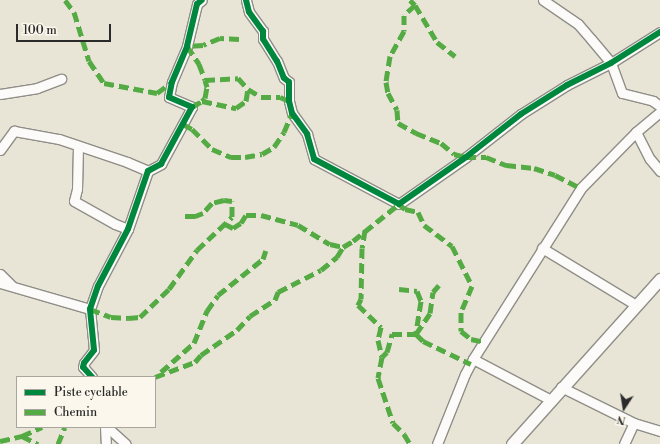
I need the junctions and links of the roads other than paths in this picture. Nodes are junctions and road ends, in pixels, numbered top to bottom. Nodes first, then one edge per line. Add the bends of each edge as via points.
1 (202, 0) edge
2 (246, 0) edge
3 (543, 0) edge
4 (660, 32) edge
5 (610, 63) junction
6 (61, 79) dead end
7 (0, 94) edge
8 (660, 106) edge
9 (660, 112) edge
10 (636, 132) junction
11 (78, 146) junction
12 (0, 150) edge
13 (148, 171) junction
14 (660, 171) edge
15 (128, 229) junction
16 (542, 248) junction
17 (0, 274) edge
18 (660, 279) edge
19 (0, 283) edge
20 (12, 286) junction
21 (636, 305) junction
22 (90, 309) junction
23 (473, 360) junction
24 (91, 376) edge
25 (561, 387) junction
26 (551, 400) junction
27 (634, 423) junction
28 (106, 428) edge
29 (107, 428) edge
30 (660, 431) edge
31 (515, 443) edge
32 (106, 444) edge
33 (126, 444) edge
34 (437, 444) edge
35 (624, 444) edge

1 - 13 street via 197,4 187,46 172,82 169,97 192,107 161,164
2 - 5 street via 249,12 263,31 263,40 277,61 284,78 289,82 292,113 307,134 314,158 399,204 466,158 521,114 567,85
3 - 5 street via 578,24
4 - 5 street
5 - 8 street via 622,93
6 - 7 street via 37,88
9 - 10 street
10 - 14 street via 650,159
10 - 16 street via 581,188
11 - 12 street via 59,139 14,131
11 - 13 street
11 - 15 street via 77,189 74,201
13 - 15 street
15 - 22 street via 98,286
16 - 21 street
16 - 23 street
17 - 20 street
18 - 21 main road
19 - 20 street
20 - 22 street
21 - 25 main road
22 - 24 street via 94,350 84,363 84,367
23 - 26 street
23 - 34 street
25 - 26 main road
25 - 27 street
26 - 31 main road
27 - 30 street
27 - 35 street
28 - 32 street
29 - 33 street

